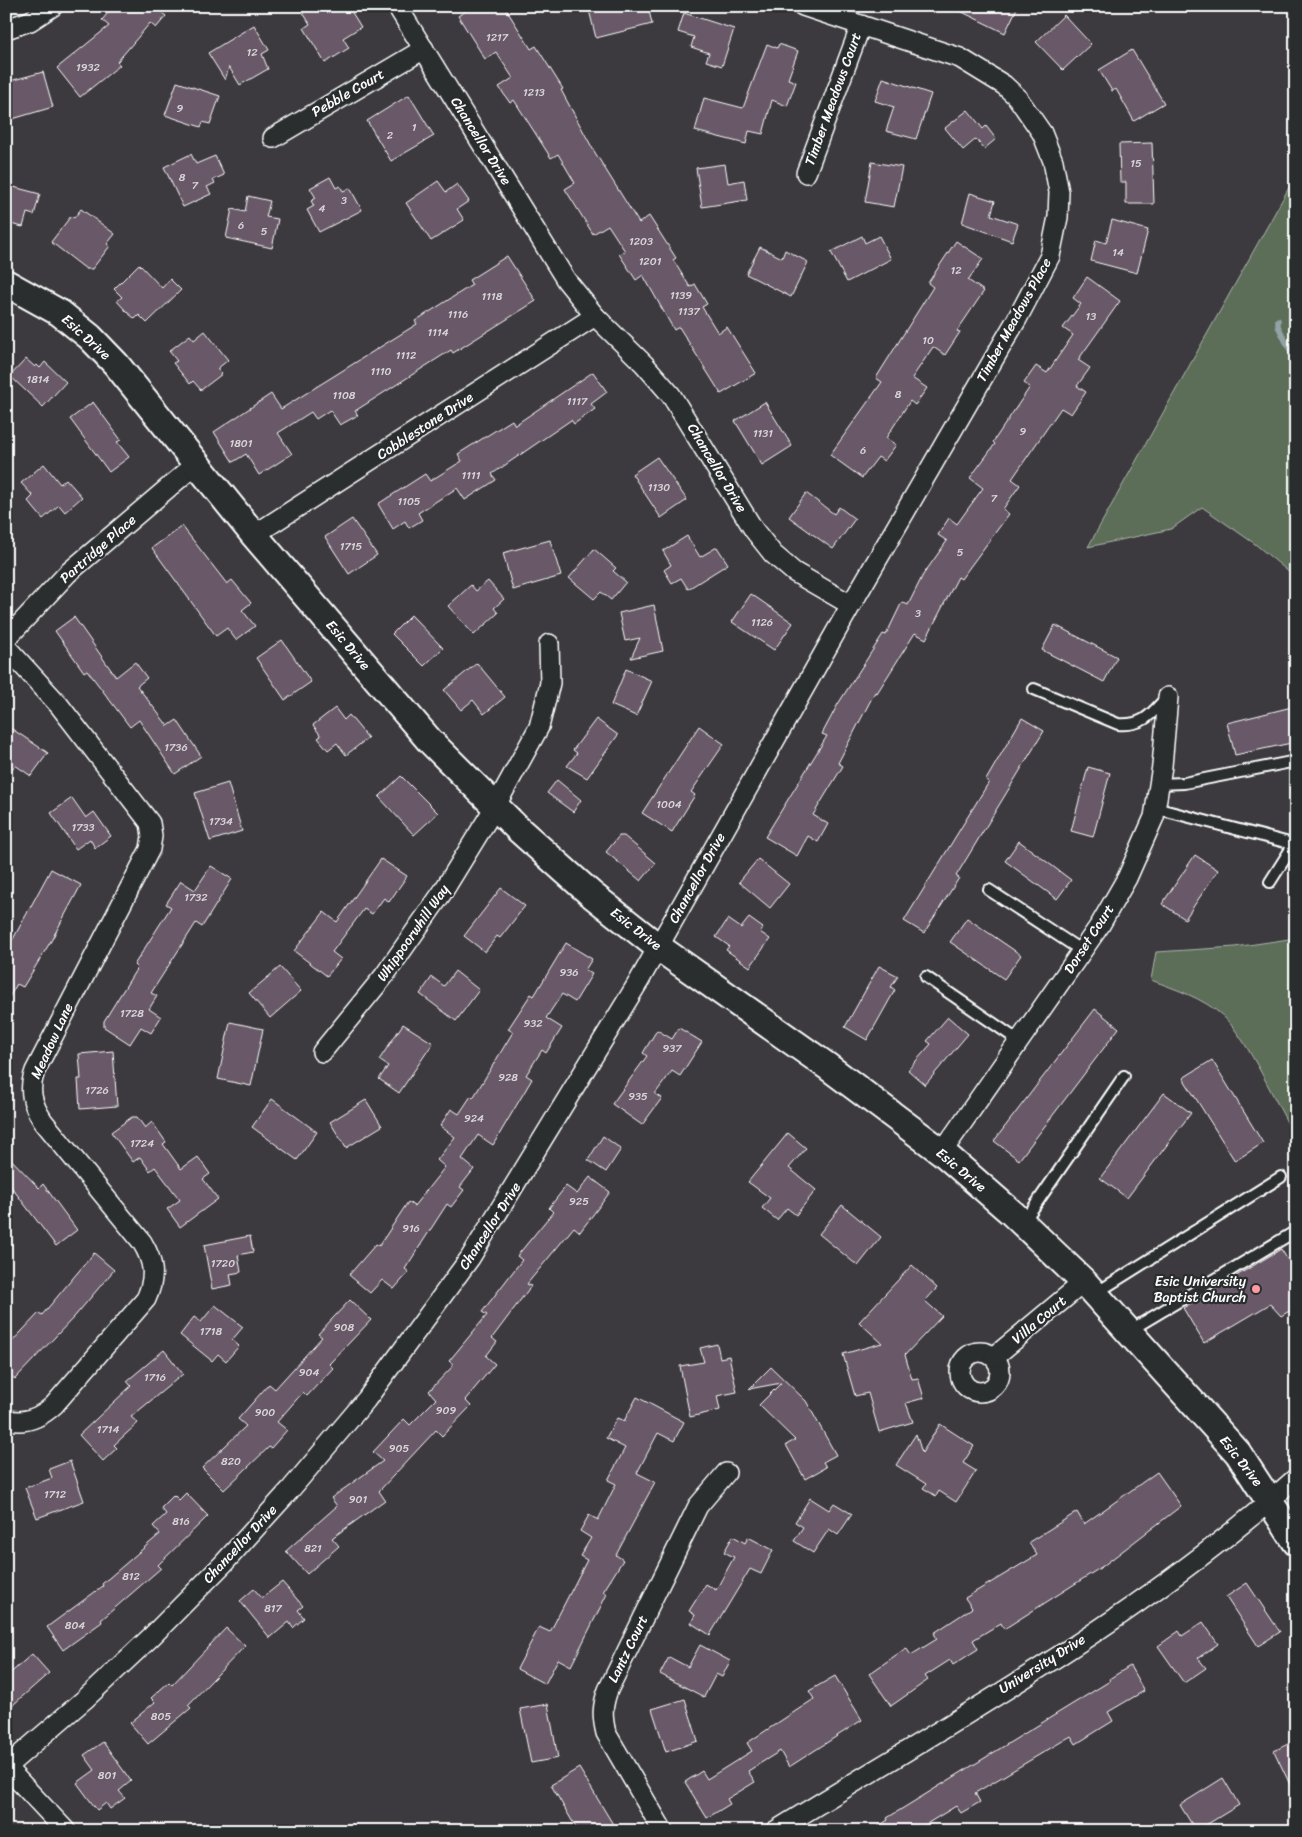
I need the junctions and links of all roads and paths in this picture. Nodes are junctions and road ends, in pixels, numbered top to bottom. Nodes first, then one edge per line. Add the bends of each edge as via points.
1 (53, 6) edge
2 (397, 6) edge
3 (803, 6) edge
4 (861, 25) junction
5 (6, 30) edge
6 (424, 49) junction
7 (273, 138) dead end
8 (806, 173) dead end
9 (6, 283) edge
10 (595, 316) junction
11 (195, 464) junction
12 (254, 535) junction
13 (851, 606) junction
14 (6, 639) edge
15 (549, 644) dead end
16 (6, 647) edge
17 (1034, 689) dead end
18 (1168, 697) joint
19 (1296, 762) edge
20 (1159, 784) junction
21 (495, 807) junction
22 (1155, 808) junction
23 (1294, 842) edge
24 (1270, 882) dead end
25 (990, 890) dead end
26 (658, 947) junction
27 (1082, 951) junction
28 (926, 976) dead end
29 (1019, 1041) junction
30 (322, 1052) dead end
31 (1124, 1076) dead end
32 (942, 1152) junction
33 (1281, 1177) dead end
34 (1023, 1224) junction
35 (1296, 1231) edge
36 (1089, 1288) junction
37 (1128, 1332) junction
38 (994, 1357) dead end
39 (6, 1419) edge
40 (726, 1473) dead end
41 (1296, 1478) edge
42 (1271, 1500) junction
43 (1296, 1542) edge
44 (6, 1767) edge
45 (66, 1831) edge
46 (663, 1831) edge
47 (775, 1831) edge

1 - 5 street
2 - 6 street, Chancellor Drive
3 - 4 street, Timber Meadows Place
4 - 8 street, Timber Meadows Court
4 - 13 street, Timber Meadows Place via 960,58 1004,85 1017,97 1042,132 1054,161 1059,192 1050,256
6 - 7 street, Pebble Court
6 - 10 street, Chancellor Drive via 566,280
9 - 11 street, Esic Drive via 60,313 90,337 116,364
10 - 12 street, Cobblestone Drive
10 - 13 street, Chancellor Drive via 671,395 754,530 774,554 794,572
11 - 12 street, Esic Drive
11 - 14 street, Partridge Place via 68,573
12 - 21 street, Esic Drive via 429,740
13 - 26 street, Chancellor Drive
15 - 21 street, Whippoorwhill Way via 550,683 540,727
16 - 39 street, Meadow Lane via 59,705 150,823 150,849 34,1071 31,1092 34,1108 142,1242 151,1256 154,1270 146,1299 54,1405 44,1414 29,1420
17 - 18 lane via 1118,724 1132,725 1146,719
18 - 20 street, Dorset Court
19 - 20 lane via 1184,783
20 - 22 street, Dorset Court
21 - 26 street, Esic Drive via 591,894
21 - 30 street, Whippoorwhill Way via 442,893 384,976
22 - 23 lane
22 - 27 street, Dorset Court via 1147,835 1127,878
23 - 24 lane
25 - 27 lane
26 - 32 street, Esic Drive
26 - 44 street, Chancellor Drive via 493,1224 420,1330 366,1400 223,1564 111,1674
27 - 29 street, Dorset Court
28 - 29 lane
29 - 32 street, Dorset Court
31 - 34 lane
32 - 34 street, Esic Drive
33 - 36 lane
34 - 36 street, Esic Drive
35 - 37 lane
36 - 37 street, Esic Drive
36 - 38 street, Villa Court
37 - 42 street, Esic Drive via 1238,1453
40 - 46 street, Lantz Court via 698,1506 603,1705 606,1733
41 - 42 street, University Drive
42 - 43 street, Esic Drive
42 - 47 street, University Drive via 1114,1619
44 - 45 street

